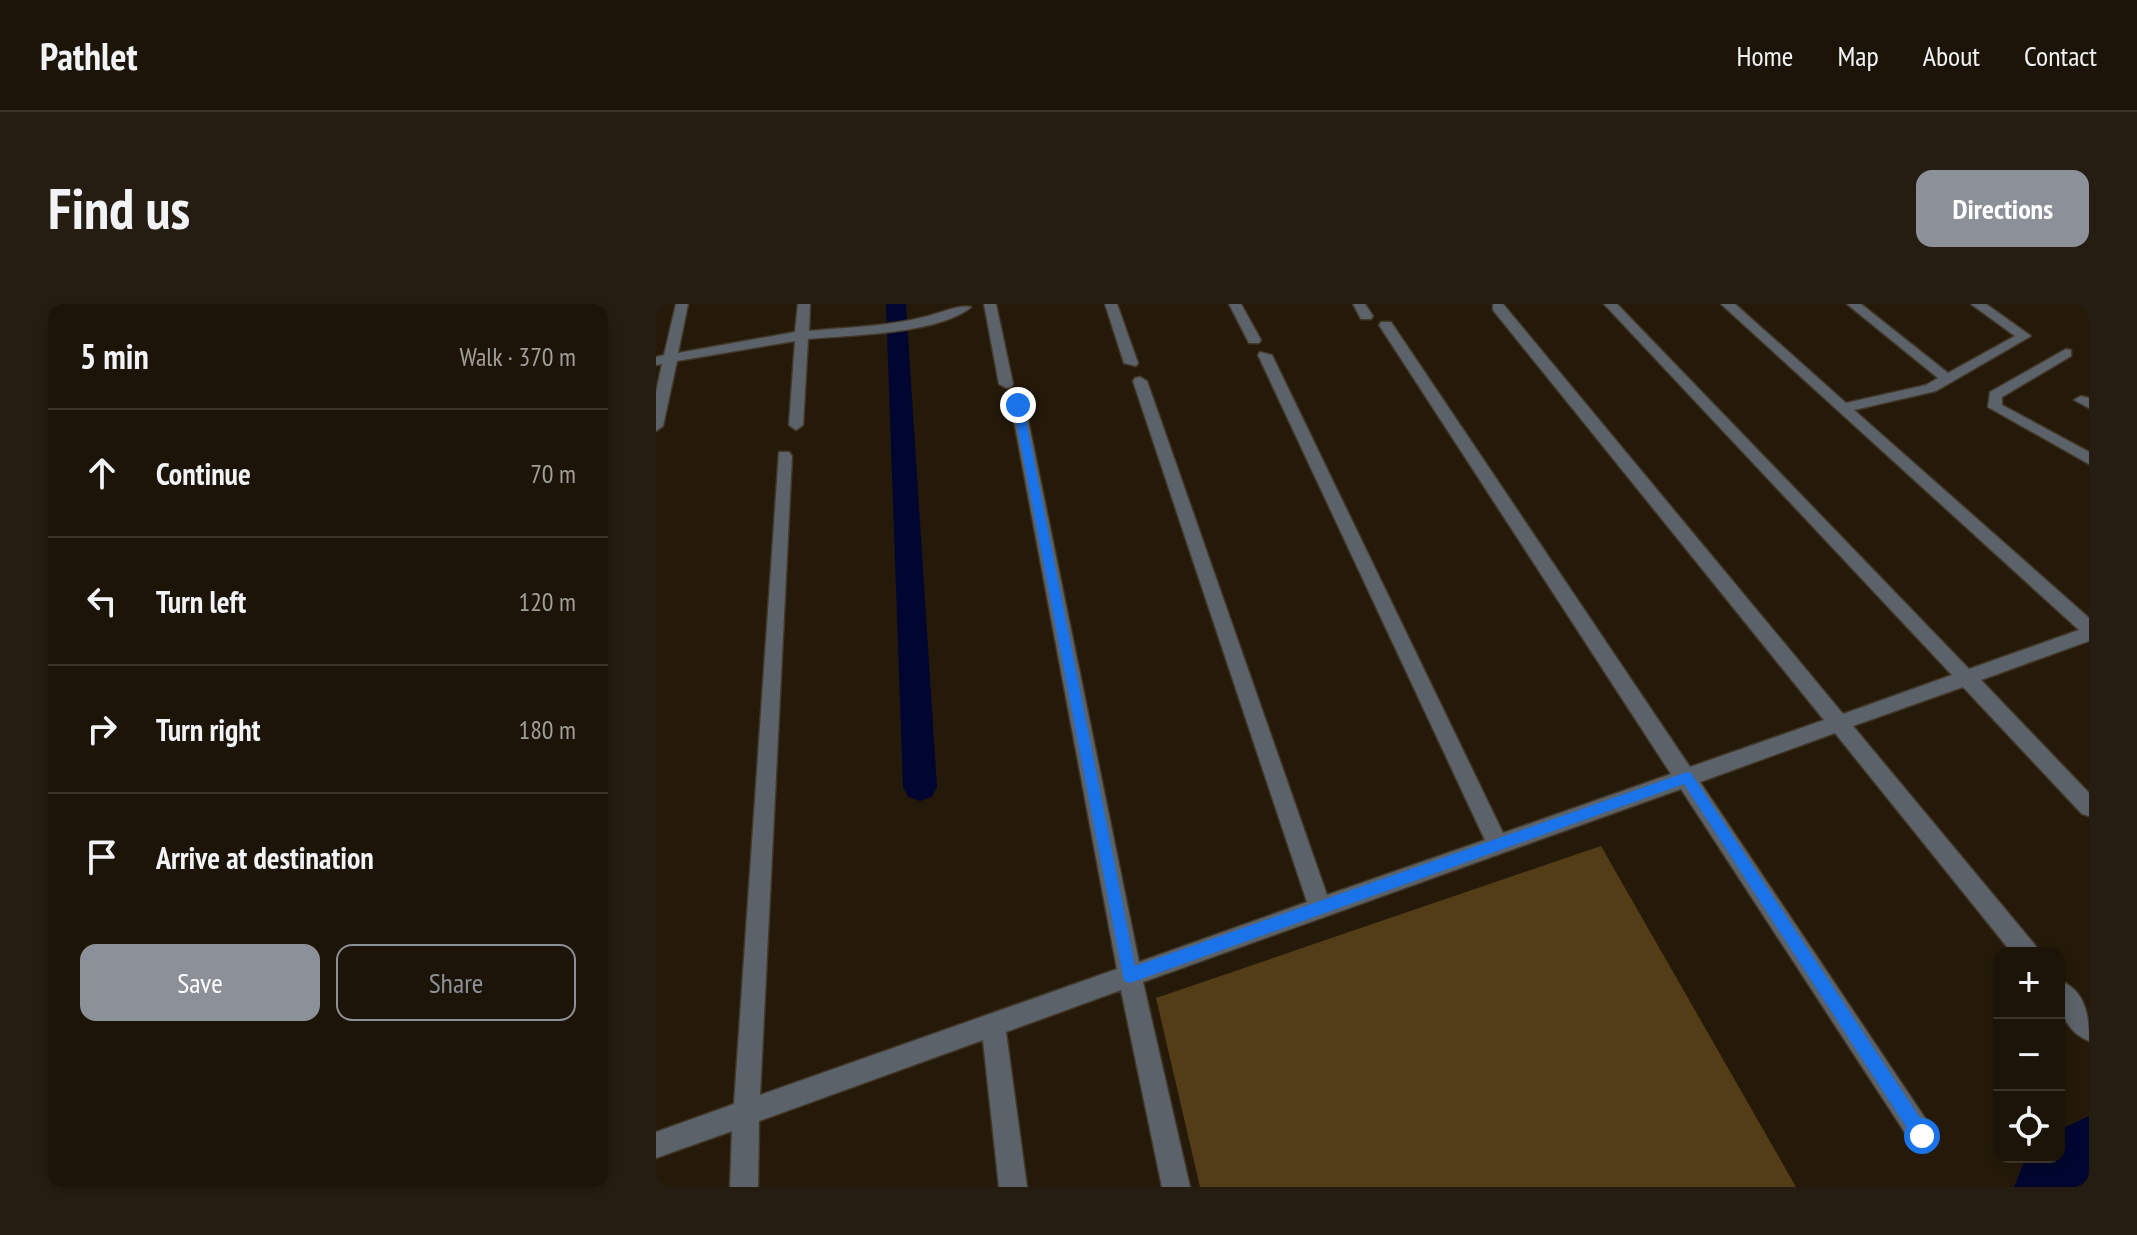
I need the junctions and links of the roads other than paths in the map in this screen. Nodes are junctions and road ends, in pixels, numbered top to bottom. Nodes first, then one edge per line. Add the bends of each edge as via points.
1 (682, 304) edge
2 (804, 304) edge
3 (988, 304) edge
4 (1111, 304) edge
5 (1235, 304) edge
6 (1610, 304) edge
7 (1727, 304) edge
8 (1853, 304) edge
9 (1977, 304) edge
10 (1498, 307) dead end
11 (1386, 325) dead end
12 (801, 337) junction
13 (2066, 353) dead end
14 (663, 360) edge
15 (1131, 363) dead end
16 (1947, 379) junction
17 (1140, 381) dead end
18 (1006, 384) dead end
19 (1018, 405) dead end
20 (1844, 408) junction
21 (796, 425) dead end
22 (656, 426) edge
23 (784, 456) dead end
24 (2089, 459) edge
25 (2089, 631) edge
26 (1966, 678) junction
27 (1839, 723) junction
28 (1687, 778) junction
29 (2089, 807) edge
30 (1498, 845) junction
31 (1320, 908) junction
32 (2022, 947) edge
33 (1130, 976) junction
34 (2065, 999) edge
35 (993, 1024) junction
36 (2089, 1029) edge
37 (746, 1113) junction
38 (1922, 1136) dead end
39 (656, 1145) edge
40 (744, 1187) edge
41 (1013, 1187) edge
42 (1176, 1187) edge

1 - 14 street
2 - 12 street
3 - 12 street
3 - 18 street
4 - 15 street
5 - 30 street
6 - 26 street
7 - 20 street
8 - 16 street
9 - 16 street via 2024,336
10 - 27 street
11 - 28 street
12 - 14 street
12 - 21 street
13 - 24 street via 1995,395 1995,407
14 - 22 street
16 - 20 street via 1921,391
17 - 31 street
19 - 33 street
20 - 25 street
23 - 37 street
25 - 26 street
26 - 27 street
26 - 29 street
27 - 28 street
27 - 32 street
28 - 30 street
28 - 38 street
30 - 31 street
31 - 33 street
33 - 35 street
33 - 42 street
34 - 36 street
35 - 37 street
35 - 41 street
37 - 39 street
37 - 40 street

